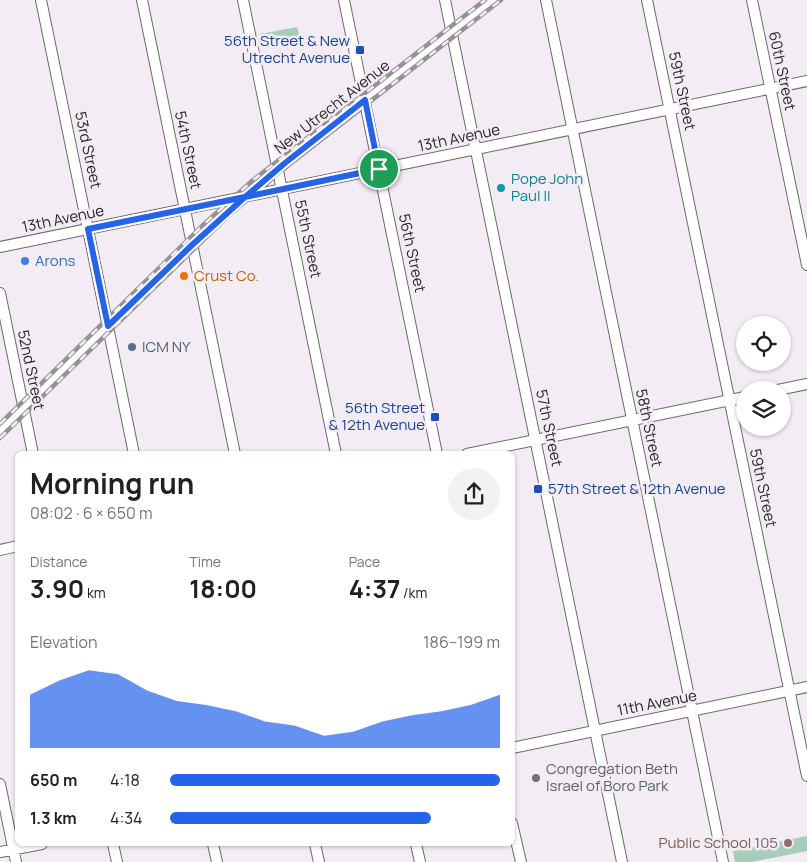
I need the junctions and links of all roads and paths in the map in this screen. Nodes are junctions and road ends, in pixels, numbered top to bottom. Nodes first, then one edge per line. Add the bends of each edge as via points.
1 (41, 0) edge
2 (142, 0) edge
3 (243, 0) edge
4 (344, 0) edge
5 (445, 0) edge
6 (494, 0) edge
7 (546, 0) edge
8 (648, 0) edge
9 (752, 0) edge
10 (452, 33) junction
11 (807, 81) edge
12 (770, 89) junction
13 (365, 100) junction
14 (670, 109) junction
15 (573, 129) junction
16 (476, 150) junction
17 (278, 169) junction
18 (379, 169) junction
19 (282, 190) junction
20 (245, 197) junction
21 (185, 210) junction
22 (88, 229) junction
23 (192, 245) junction
24 (0, 247) edge
25 (807, 265) edge
26 (0, 292) edge
27 (108, 326) junction
28 (807, 384) edge
29 (791, 387) edge
30 (736, 399) edge
31 (730, 400) junction
32 (24, 409) junction
33 (632, 420) junction
34 (0, 432) edge
35 (536, 440) junction
36 (32, 451) edge
37 (133, 451) edge
38 (234, 451) edge
39 (335, 451) edge
40 (436, 451) edge
41 (482, 451) edge
42 (15, 547) edge
43 (0, 550) edge
44 (807, 687) edge
45 (789, 690) junction
46 (692, 712) junction
47 (594, 731) junction
48 (515, 747) edge
49 (807, 776) edge
50 (0, 784) edge
51 (515, 836) edge
52 (32, 846) edge
53 (113, 846) edge
54 (213, 846) edge
55 (315, 846) edge
56 (416, 846) edge
57 (13, 850) junction
58 (0, 852) edge
59 (16, 862) edge
60 (116, 862) edge
61 (217, 862) edge
62 (319, 862) edge
63 (420, 862) edge
64 (521, 862) edge
65 (622, 862) edge
66 (723, 862) edge

1 - 22 street, 53rd Street
2 - 21 street, 54th Street
3 - 17 street, 55th Street
4 - 13 street, 56th Street
5 - 10 street, 57th Street
6 - 10 street, New Utrecht Avenue
7 - 15 street, 58th Street
8 - 14 street, 59th Street
9 - 12 street, 60th Street
10 - 13 street, New Utrecht Avenue
10 - 16 street, 57th Street
11 - 12 street, 13th Avenue
12 - 14 street, 13th Avenue
12 - 25 street, 60th Street
13 - 17 street, New Utrecht Avenue
13 - 18 street, 56th Street
14 - 15 street, 13th Avenue
14 - 31 street, 59th Street
15 - 16 street, 13th Avenue
15 - 33 street, 58th Street
16 - 18 street, 13th Avenue
16 - 35 street, 57th Street
17 - 19 street, 55th Street
17 - 20 street, New Utrecht Avenue
18 - 19 street, 13th Avenue
18 - 40 street, 56th Street
19 - 20 street, 13th Avenue
19 - 39 street, 55th Street
20 - 21 street, 13th Avenue
20 - 23 street, New Utrecht Avenue
21 - 22 street, 13th Avenue
21 - 23 street, 54th Street
22 - 24 street, 13th Avenue
22 - 27 street, 53rd Street
23 - 27 street, New Utrecht Avenue
23 - 38 street, 54th Street
26 - 32 street, 52nd Street
27 - 32 street, New Utrecht Avenue
27 - 37 street, 53rd Street
28 - 29 street
30 - 31 street
31 - 33 street
31 - 45 street, 59th Street
32 - 34 street, New Utrecht Avenue
32 - 36 street, 52nd Street
33 - 35 street
33 - 46 street, 58th Street
35 - 41 street
35 - 47 street, 57th Street
42 - 43 street
44 - 45 street, 11th Avenue
45 - 46 street, 11th Avenue
45 - 49 street, 59th Street
46 - 47 street, 11th Avenue
46 - 66 street, 58th Street
47 - 48 street, 11th Avenue
47 - 65 street, 57th Street
50 - 57 street
51 - 64 street
52 - 57 street
53 - 60 street
54 - 61 street
55 - 62 street
56 - 63 street
57 - 58 street
57 - 59 street

